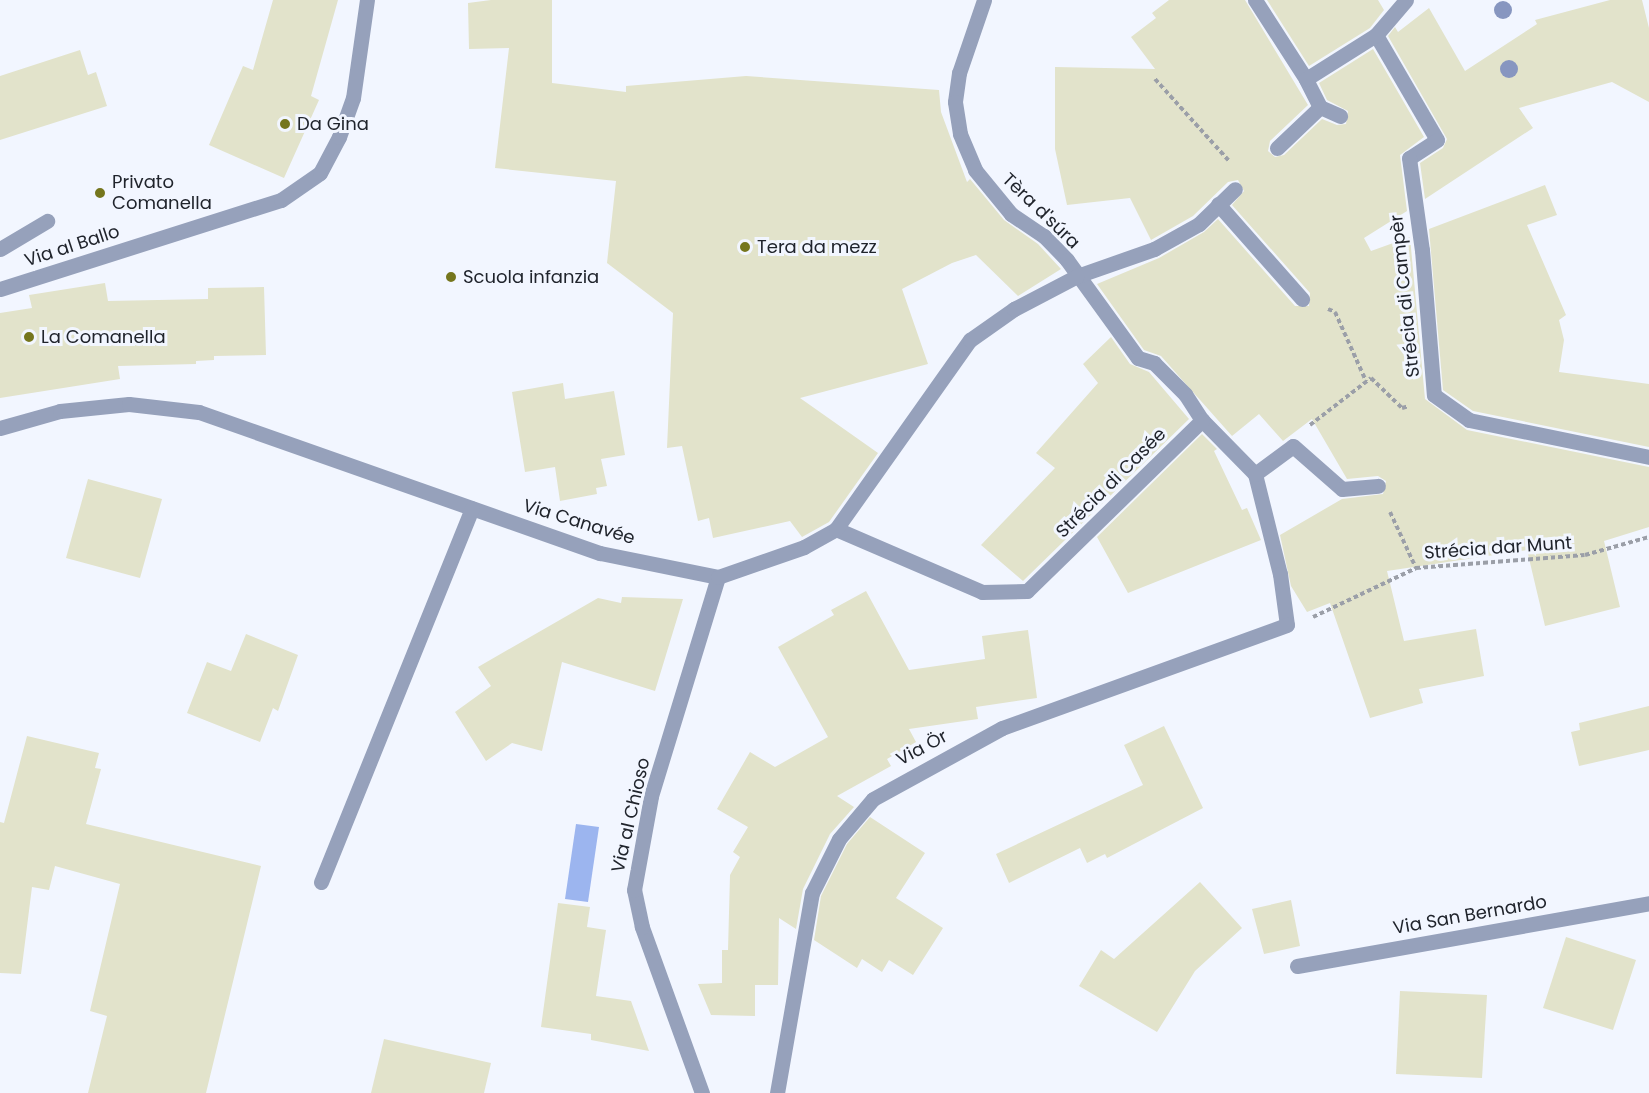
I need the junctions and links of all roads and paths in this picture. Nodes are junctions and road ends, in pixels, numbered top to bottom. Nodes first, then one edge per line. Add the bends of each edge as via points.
1 (367, 0) edge
2 (984, 0) edge
3 (1255, 0) edge
4 (1406, 0) edge
5 (1376, 34) junction
6 (1155, 79) dead end
7 (1305, 80) junction
8 (1320, 107) junction
9 (1340, 116) dead end
10 (1277, 148) dead end
11 (1237, 169) dead end
12 (1235, 189) dead end
13 (1218, 204) junction
14 (47, 221) dead end
15 (0, 249) edge
16 (1077, 276) junction
17 (0, 289) edge
18 (1302, 299) joint
19 (1366, 381) junction
20 (1434, 395) junction
21 (1202, 420) junction
22 (0, 428) edge
23 (1293, 446) junction
24 (1649, 457) edge
25 (1255, 474) junction
26 (1378, 486) joint
27 (472, 508) junction
28 (836, 529) junction
29 (1649, 537) edge
30 (1416, 568) junction
31 (718, 577) junction
32 (1287, 625) junction
33 (321, 882) dead end
34 (1649, 903) edge
35 (1297, 966) dead end
36 (702, 1093) edge
37 (777, 1093) edge

1 - 17 street, Via al Ballo via 353,98 320,173 281,200
2 - 16 street, Tèra d'súra via 959,73 956,102 960,134 975,170 992,194 1011,214 1044,236
3 - 7 street
4 - 5 street
5 - 7 street
5 - 20 street, Strécia di Campèr via 1437,140 1409,158 1422,250
6 - 11 path
7 - 8 street
8 - 9 street
8 - 10 street
12 - 13 street, Tèra d'súra
13 - 16 street, Tèra d'súra via 1199,224 1154,249
13 - 18 street
14 - 15 street
16 - 21 street via 1138,358 1154,363 1185,394
16 - 28 street via 1014,309 970,340
18 - 19 path via 1335,312
19 - 20 path via 1371,378 1402,408
19 - 23 path via 1316,419
20 - 24 street, Strécia di Campèr via 1469,420
21 - 25 street
21 - 28 street, Strécia di Casée via 1028,591 982,592
22 - 27 street, Via Canavée via 60,411 129,404 199,412
23 - 25 street
23 - 26 street via 1342,489
25 - 32 street via 1280,574
26 - 30 path
27 - 31 street, Via Canavée via 600,553
27 - 33 street
28 - 31 street via 804,547
29 - 30 path, Strécia dar Munt via 1585,555
30 - 32 path, Strécia dar Munt via 1315,616
31 - 36 street, Via al Chioso via 651,796 634,890 642,927
32 - 37 street, Via Ör via 1002,728 873,799 839,839 812,893
34 - 35 street, Via San Bernardo

